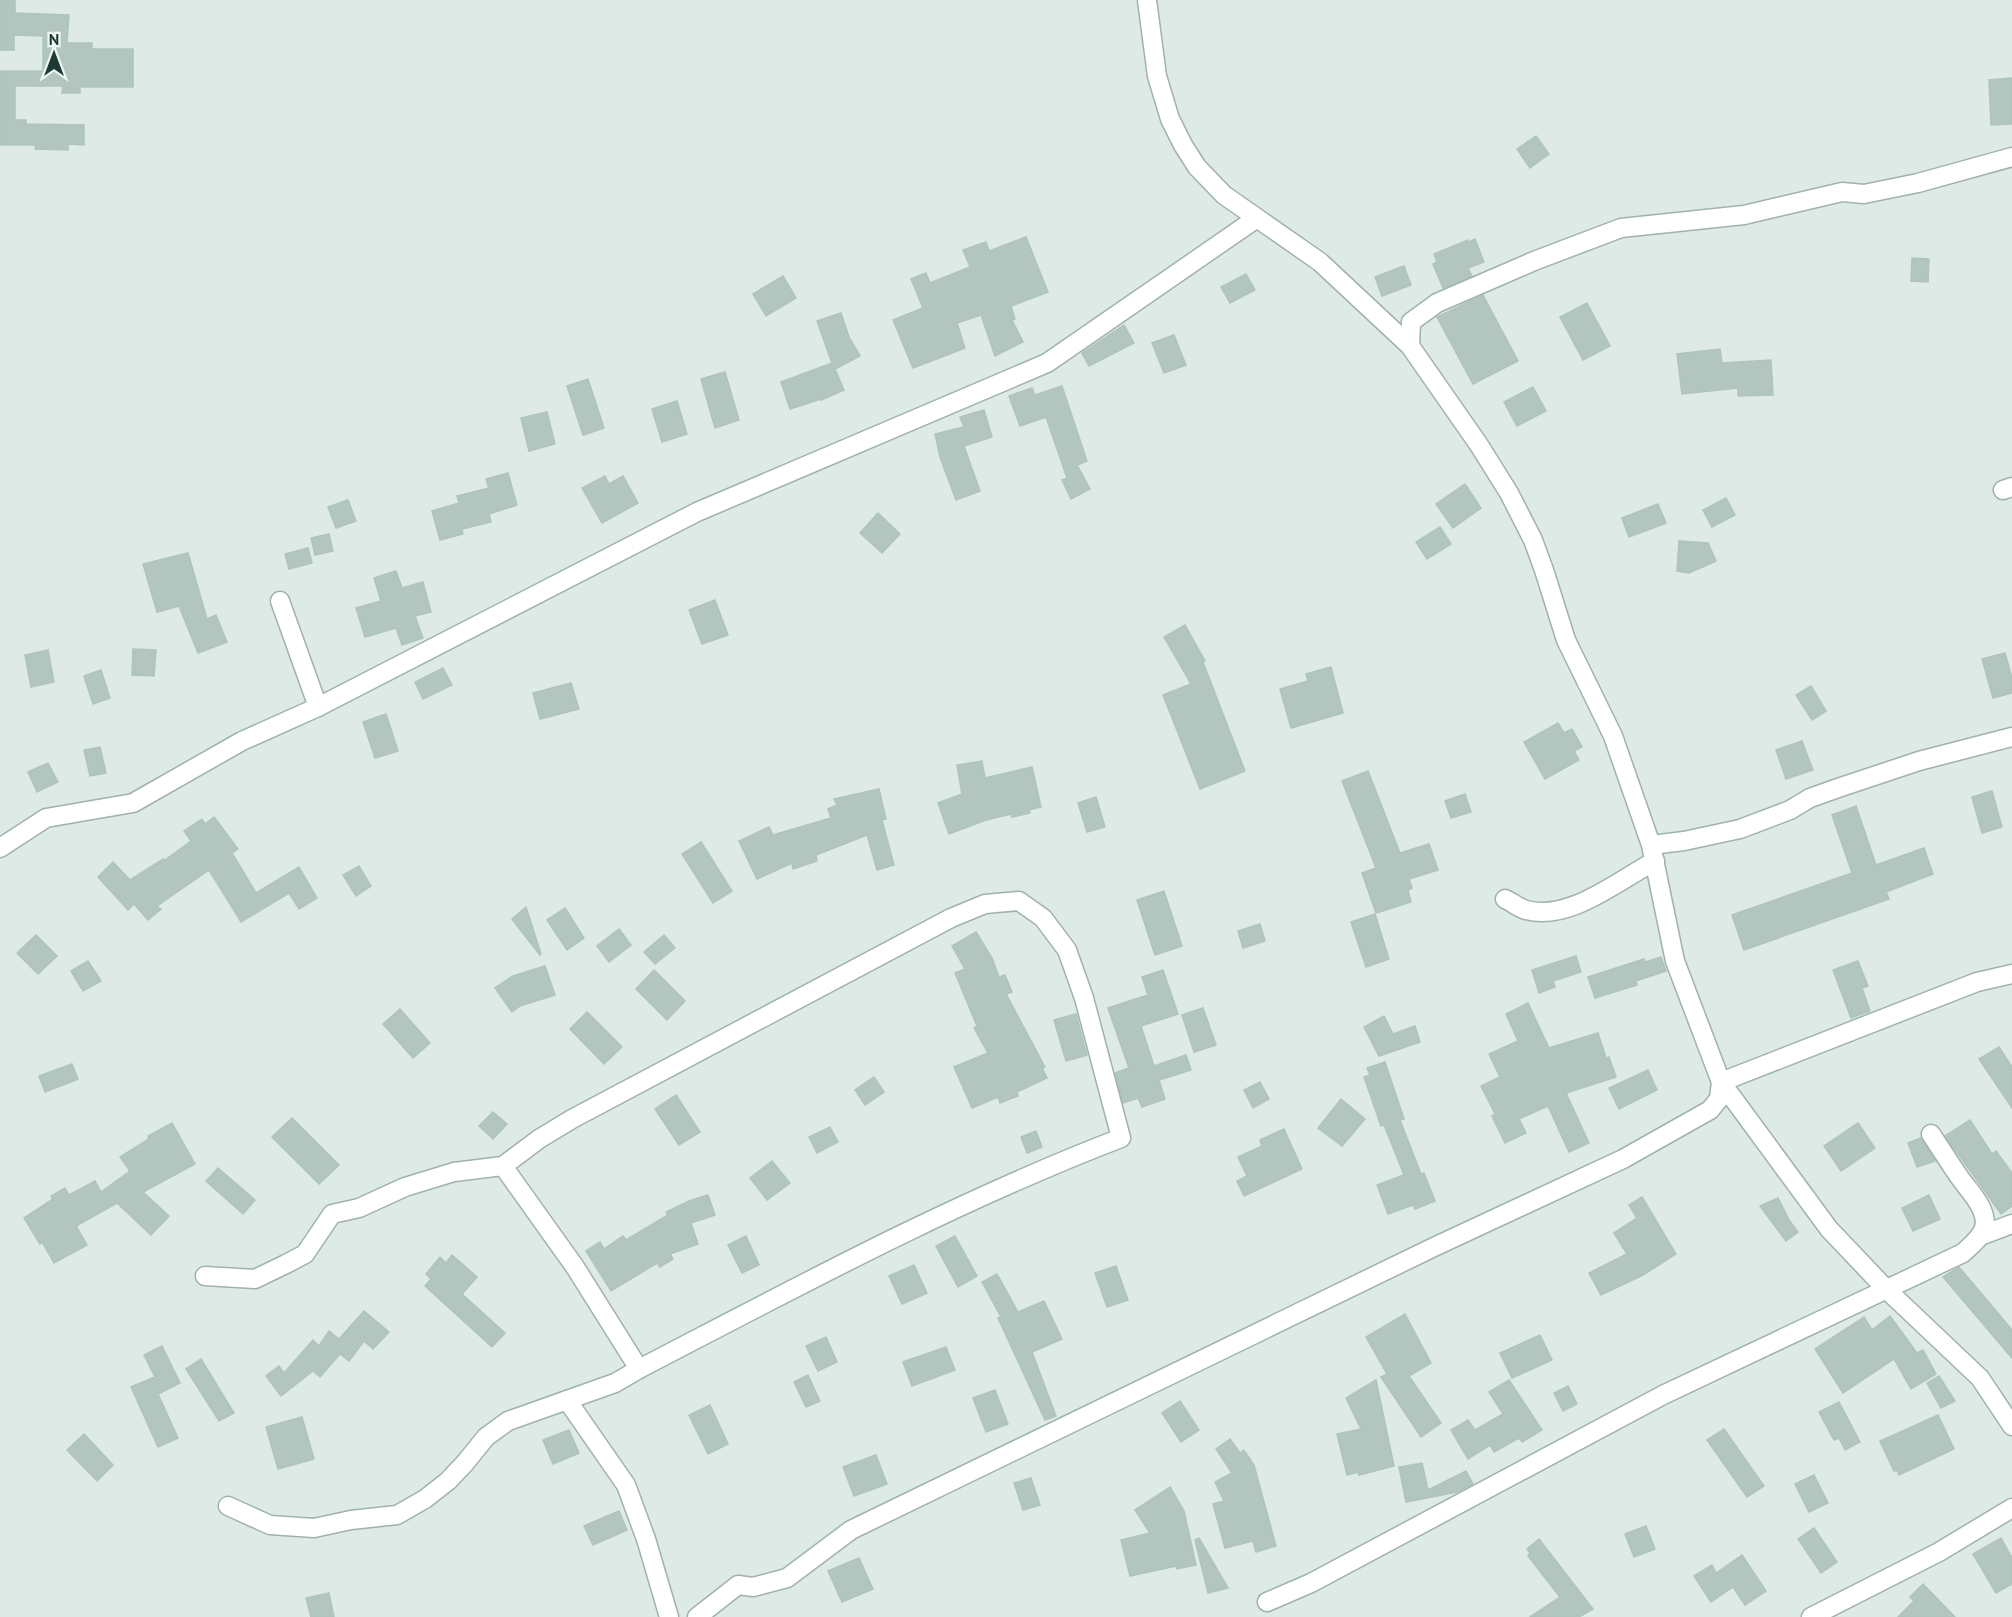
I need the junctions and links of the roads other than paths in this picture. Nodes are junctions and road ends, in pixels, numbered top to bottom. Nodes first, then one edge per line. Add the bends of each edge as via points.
1 (1147, 0) edge
2 (2012, 157) edge
3 (1257, 218) junction
4 (1410, 346) junction
5 (280, 600) dead end
6 (318, 707) junction
7 (2012, 737) edge
8 (0, 848) edge
9 (1653, 853) junction
10 (1505, 899) dead end
11 (2012, 974) edge
12 (1720, 1082) junction
13 (1931, 1134) dead end
14 (502, 1166) junction
15 (2012, 1224) edge
16 (1980, 1236) junction
17 (205, 1276) dead end
18 (1886, 1289) junction
19 (639, 1369) junction
20 (567, 1400) junction
21 (2012, 1426) edge
22 (228, 1506) dead end
23 (2012, 1508) edge
24 (1267, 1602) dead end
25 (669, 1617) edge
26 (697, 1617) edge
27 (1811, 1617) edge

1 - 3 street via 1157,76 1183,145 1197,167 1224,195
2 - 4 street via 1864,194 1842,192 1744,214 1621,228 1437,303 1412,322
3 - 4 street via 1320,261
3 - 6 street via 1047,363 697,512
4 - 9 street via 1479,445 1533,540 1566,640 1613,736
5 - 6 street
6 - 8 street via 242,741 133,802 46,818
7 - 9 street via 1919,761 1810,798 1740,830 1684,841
9 - 10 street via 1575,906 1552,911 1526,910
9 - 12 street via 1675,961
11 - 12 street via 1977,982
12 - 18 street via 1829,1229
12 - 26 street via 1719,1099 1710,1110 1623,1159 852,1530 787,1578 753,1587 738,1584
13 - 16 street via 1974,1195 1985,1226
14 - 17 street via 454,1172 405,1186 360,1208 332,1214 305,1254 255,1279
14 - 19 street via 575,1267
14 - 19 street via 572,1119 984,904 1019,901 1043,918 1067,950 1084,998 1121,1138 1047,1167 891,1239
15 - 16 street
16 - 18 street via 1963,1253
18 - 21 street via 1980,1378
18 - 24 street via 1663,1395 1311,1583
19 - 20 street via 615,1383
20 - 22 street via 508,1421 486,1437 447,1481 397,1515 315,1528 270,1525
20 - 25 street via 626,1485
23 - 27 street via 1939,1552

